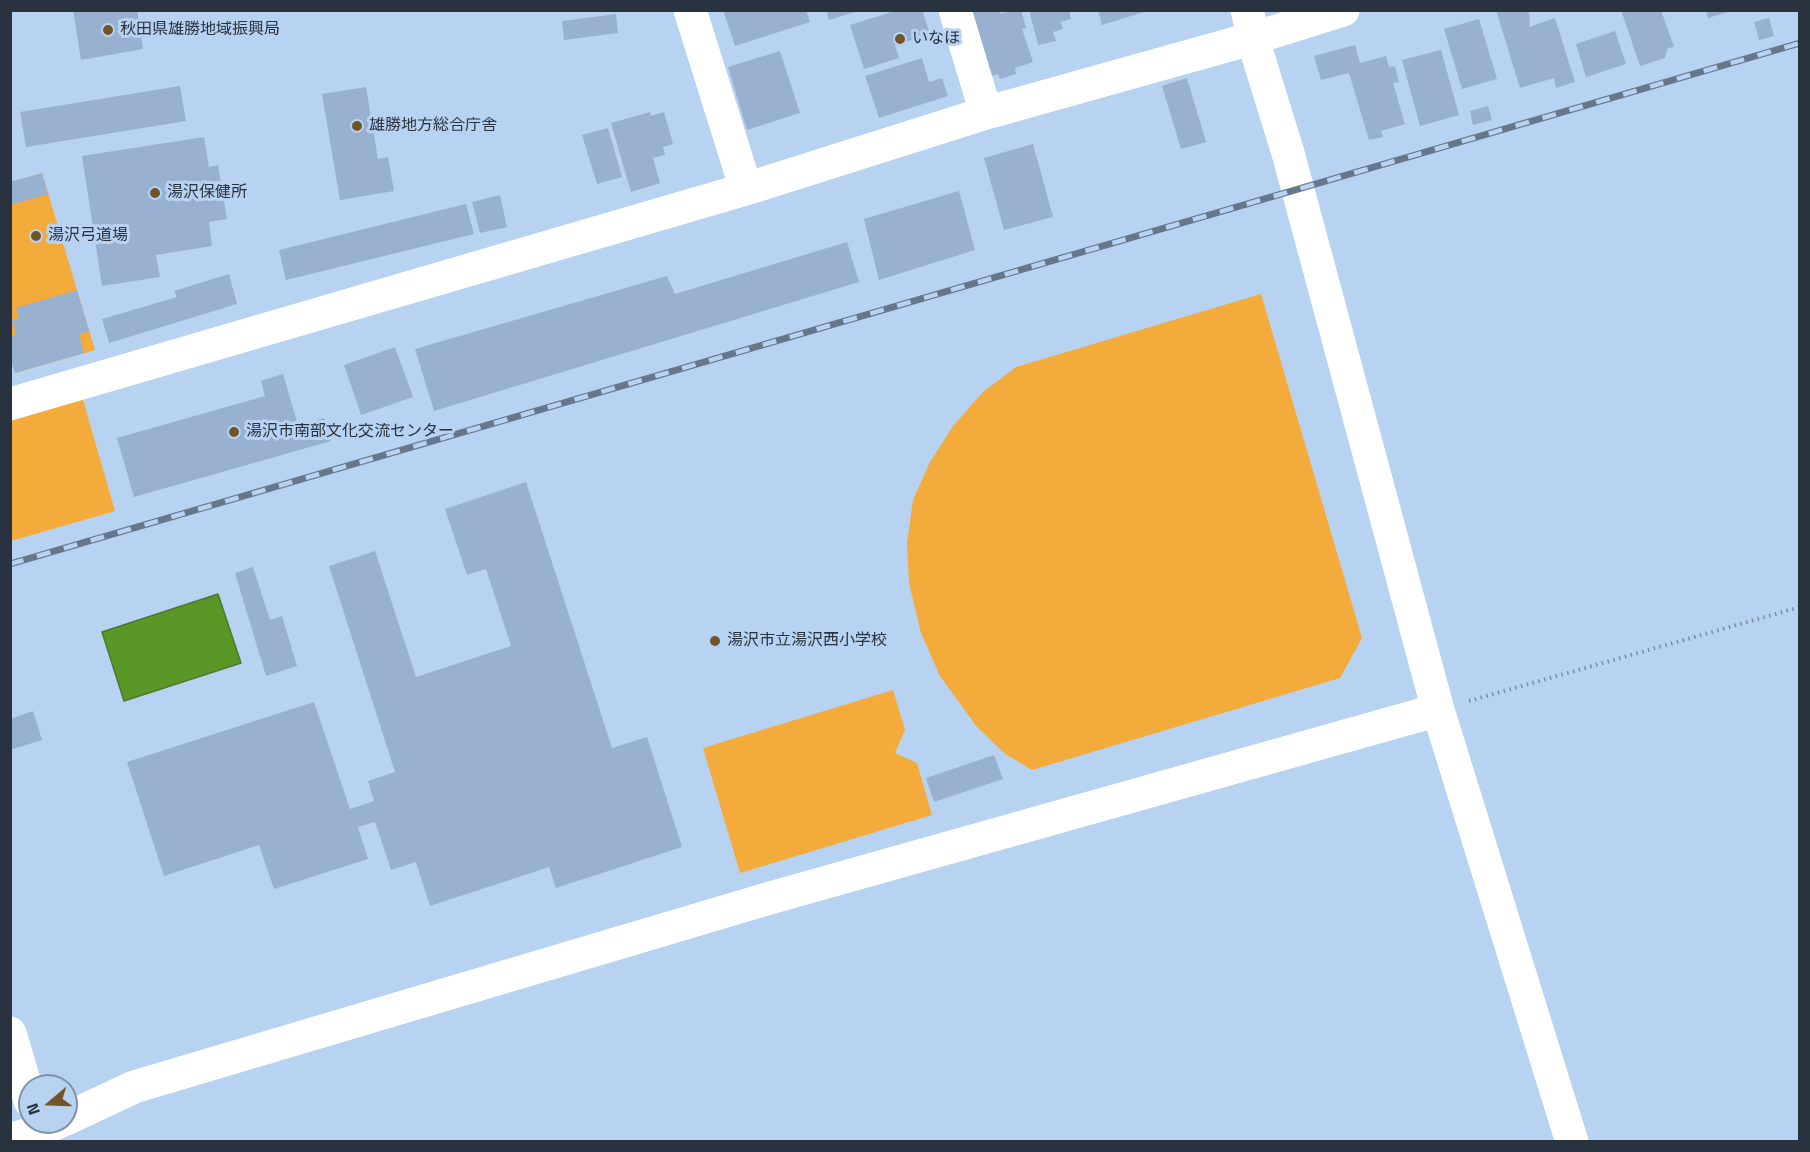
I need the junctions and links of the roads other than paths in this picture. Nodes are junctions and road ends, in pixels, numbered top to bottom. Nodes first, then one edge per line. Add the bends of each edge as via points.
1 (690, 10) edge
2 (955, 10) edge
3 (1343, 10) edge
4 (1251, 24) edge
5 (986, 113) junction
6 (746, 189) junction
7 (10, 405) edge
8 (1438, 710) junction
9 (10, 1033) edge
10 (24, 1074) edge
11 (78, 1108) edge
12 (1572, 1142) edge

1 - 6 street
2 - 5 street
3 - 4 street
4 - 5 street
4 - 8 street
5 - 6 street
6 - 7 street
8 - 11 street via 771,898 134,1087
8 - 12 street
9 - 10 street

